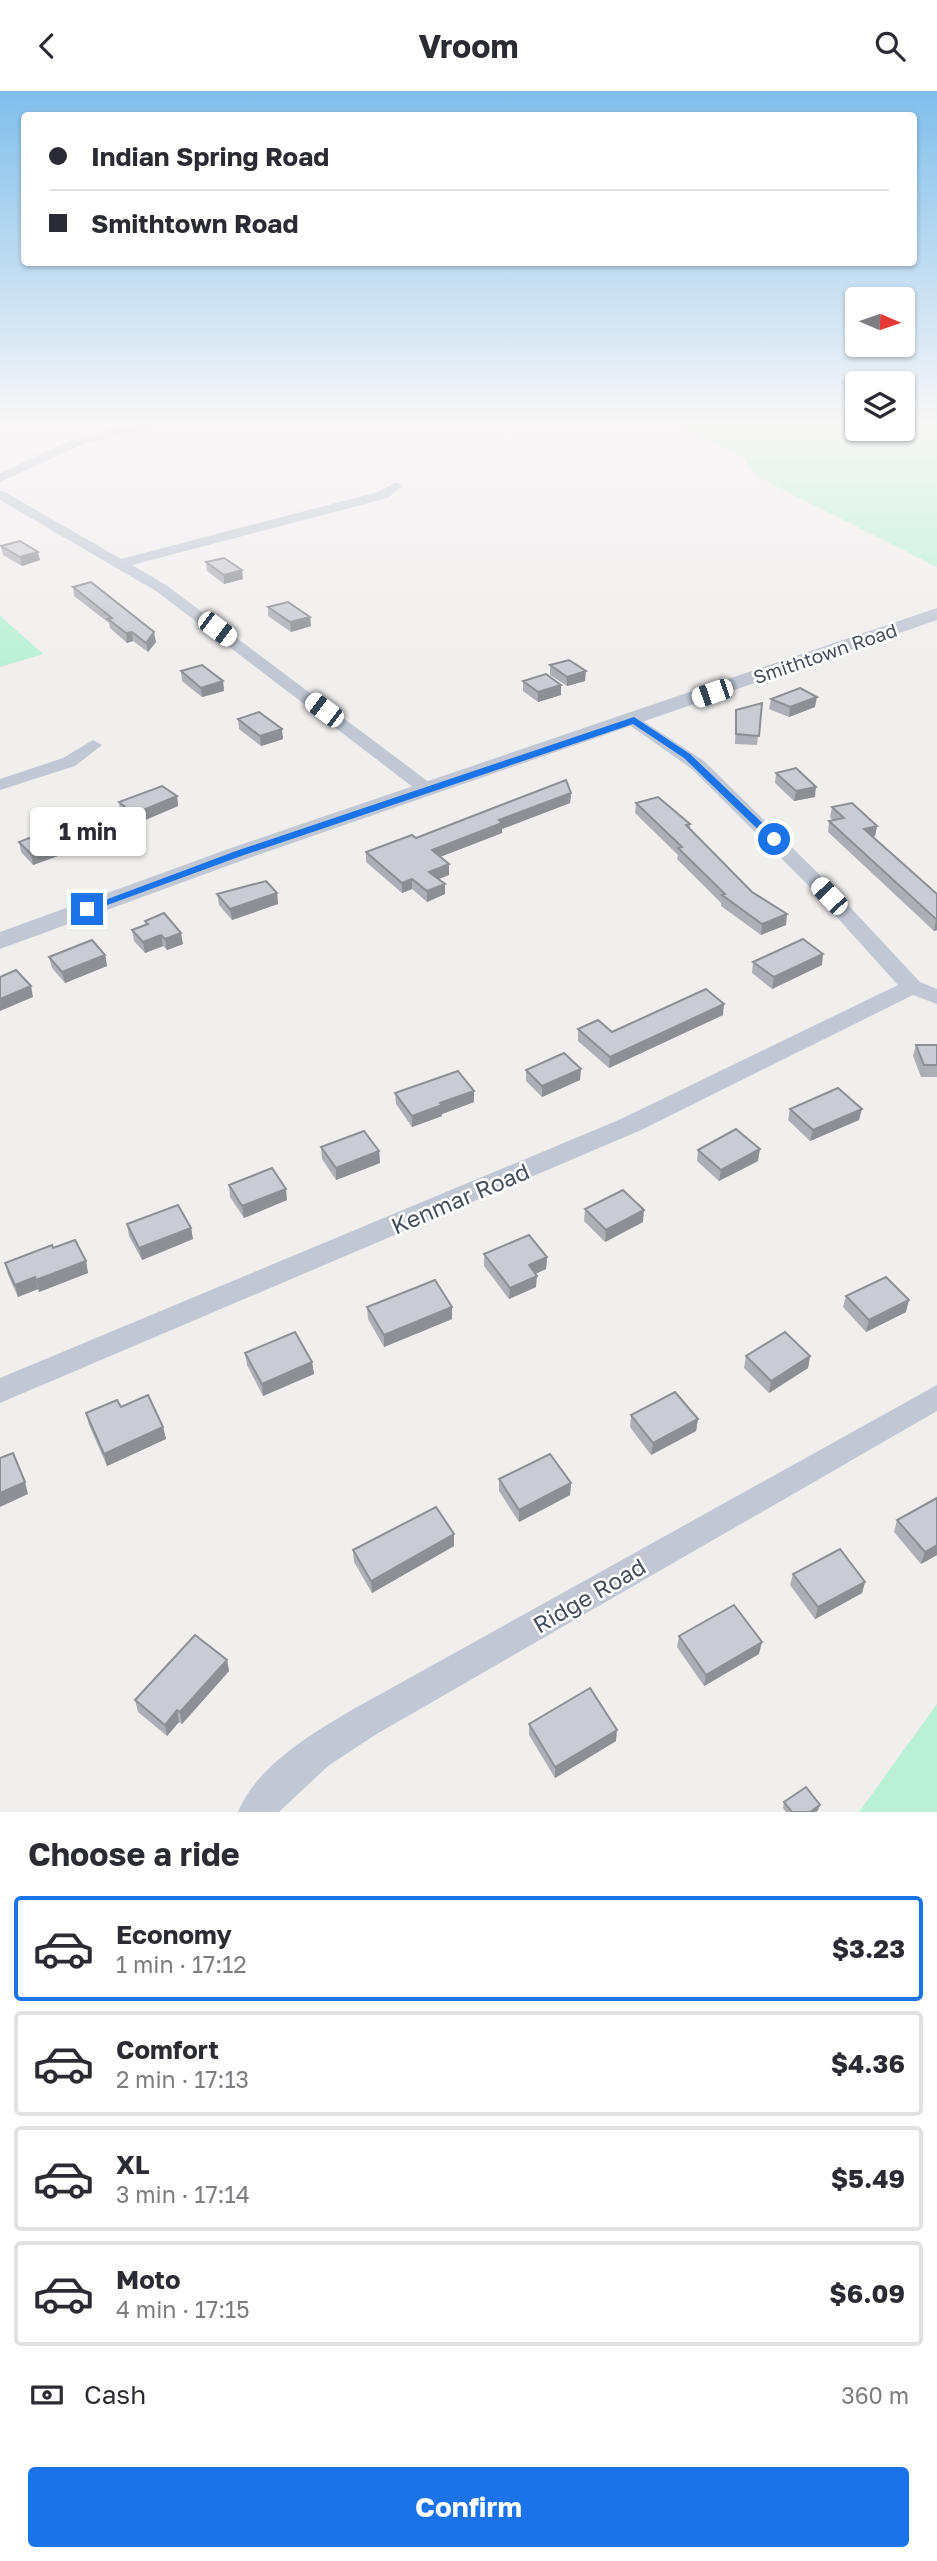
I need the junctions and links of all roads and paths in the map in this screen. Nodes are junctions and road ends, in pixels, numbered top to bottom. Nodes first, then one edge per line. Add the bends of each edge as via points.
1 (11, 501) edge
2 (359, 501) edge
3 (120, 564) junction
4 (937, 614) edge
5 (634, 720) junction
6 (93, 745) dead end
7 (0, 785) edge
8 (428, 790) junction
9 (0, 941) edge
10 (912, 987) junction
11 (937, 997) edge
12 (0, 1391) edge
13 (937, 1397) edge
14 (256, 1812) edge

1 - 3 street
2 - 3 street
3 - 8 street via 168,593
4 - 5 street, Smithtown Road
5 - 8 street, Smithtown Road
5 - 10 street via 698,765 813,879
6 - 7 street via 69,762
8 - 9 street, Smithtown Road
10 - 11 street
10 - 12 street, Kenmar Road via 630,1125
13 - 14 street, Ridge Road via 376,1714 292,1773

